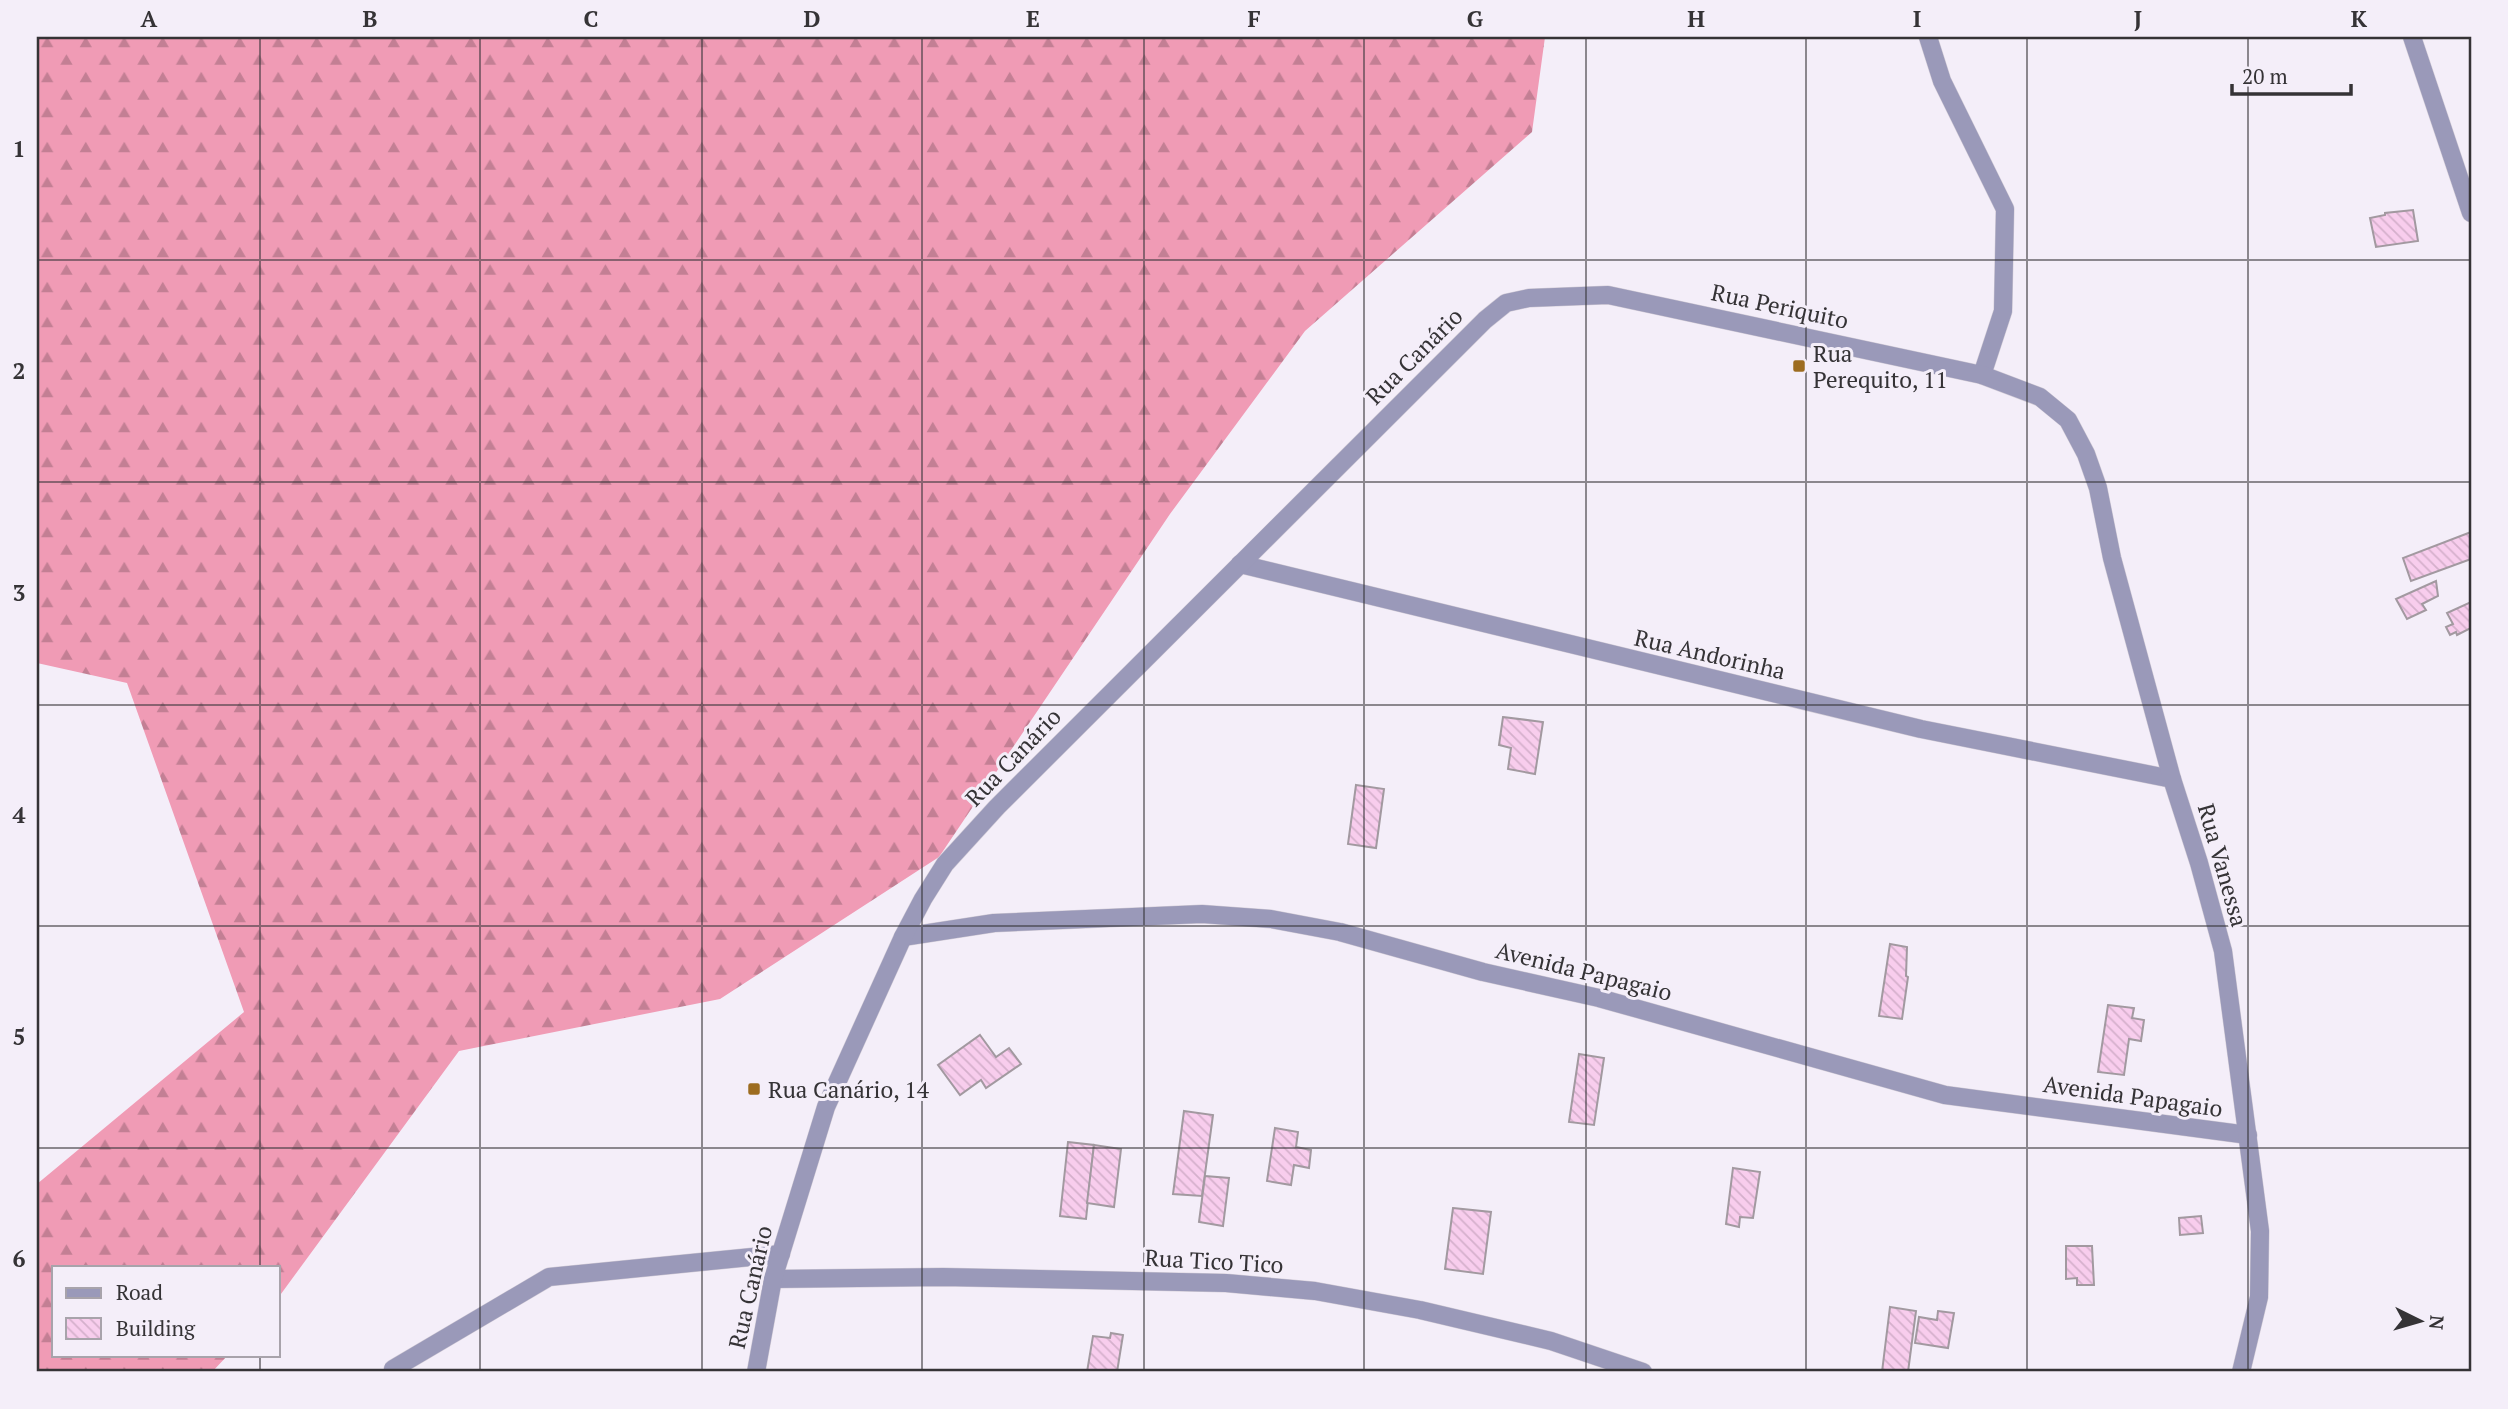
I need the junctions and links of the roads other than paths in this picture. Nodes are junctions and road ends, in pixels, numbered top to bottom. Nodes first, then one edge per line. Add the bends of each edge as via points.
1 (1928, 37) edge
2 (2412, 37) edge
3 (2471, 213) edge
4 (1506, 303) joint
5 (1982, 375) junction
6 (2040, 397) joint
7 (1240, 564) junction
8 (2172, 779) junction
9 (903, 937) junction
10 (2248, 1135) junction
11 (781, 1254) junction
12 (773, 1279) junction
13 (393, 1369) dead end
14 (756, 1372) edge
15 (1643, 1372) edge
16 (2241, 1372) edge

1 - 5 street via 1942,81 2005,209 2003,311
2 - 3 street
4 - 5 street, Rua Periquito via 1608,295
4 - 7 street, Rua Canário
5 - 6 street, Rua Periquito
6 - 8 street, Rua Vanessa via 2068,420 2098,488 2112,558
7 - 8 street, Rua Andorinha via 1921,729
7 - 9 street, Rua Canário via 980,826 946,864
8 - 10 street, Rua Vanessa via 2223,951
9 - 10 street, Avenida Papagaio via 994,923 1202,914 1272,919 1599,998 1945,1095
9 - 11 street, Rua Canário via 826,1107
10 - 16 street, Rua Vanessa via 2260,1231 2259,1297
11 - 12 street, Rua Canário
11 - 13 street via 550,1277
12 - 14 street, Rua Canário
12 - 15 street, Rua Tico Tico via 943,1277 1226,1283 1315,1292 1420,1310 1551,1341

